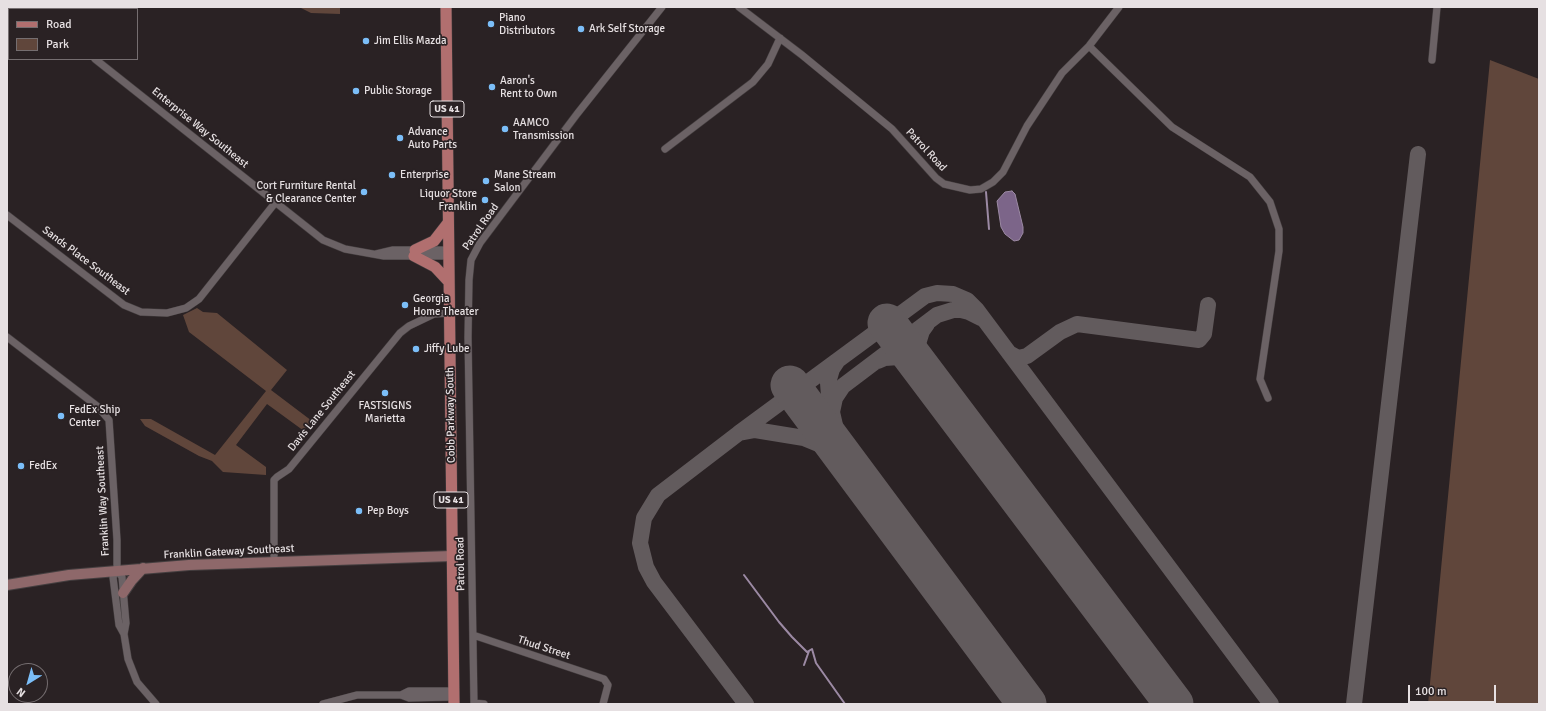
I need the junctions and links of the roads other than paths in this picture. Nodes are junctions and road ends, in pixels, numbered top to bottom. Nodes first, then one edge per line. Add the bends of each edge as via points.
1 (446, 7) edge
2 (662, 7) edge
3 (738, 7) edge
4 (1119, 7) edge
5 (1437, 7) edge
6 (780, 38) junction
7 (1089, 46) junction
8 (96, 60) edge
9 (1432, 60) dead end
10 (665, 149) dead end
11 (275, 202) junction
12 (7, 215) edge
13 (448, 223) junction
14 (414, 253) junction
15 (448, 253) junction
16 (449, 282) junction
17 (450, 313) junction
18 (7, 337) edge
19 (1268, 398) dead end
20 (452, 556) junction
21 (274, 561) junction
22 (143, 568) junction
23 (117, 570) junction
24 (7, 585) edge
25 (124, 593) junction
26 (124, 634) junction
27 (473, 635) junction
28 (454, 697) edge
29 (156, 704) edge
30 (323, 704) edge
31 (474, 704) edge
32 (484, 704) edge
33 (603, 704) edge

1 - 13 main road, Cobb Parkway South / US 41
2 - 27 street, Patrol Road via 577,114 480,244 471,260 468,338
3 - 6 street, Patrol Road
4 - 7 street, Patrol Road
5 - 9 street
6 - 7 street, Patrol Road via 892,129 936,178 944,184 970,190 981,189 1003,172 1027,126 1062,73
6 - 10 street via 768,64 753,82
7 - 19 street via 1172,127 1250,177 1270,202 1279,229 1260,379
8 - 11 street, Enterprise Way Southeast
11 - 12 street, Sands Place Southeast via 199,299 186,308 167,314 146,313 124,305
11 - 14 street, Enterprise Way Southeast via 315,235 332,245 376,254 393,250
13 - 14 main road via 434,241
13 - 15 main road, Cobb Parkway South / US 41
14 - 15 street, Enterprise Way Southeast
14 - 16 main road via 435,267
15 - 16 main road, Cobb Parkway South / US 41
16 - 17 main road, Cobb Parkway South / US 41
17 - 20 main road, Cobb Parkway South / US 41
17 - 21 street, Davis Lane Southeast via 430,316 400,333 289,469 274,480
18 - 23 street, Franklin Way Southeast via 97,406 109,420
20 - 21 street, Franklin Gateway Southeast
20 - 28 main road, Cobb Parkway South / US 41
21 - 22 street, Franklin Gateway Southeast
22 - 23 street, Franklin Gateway Southeast
22 - 25 street
23 - 24 street, Franklin Gateway Southeast
23 - 25 street via 122,577
23 - 26 street via 113,577 119,625
25 - 26 street
26 - 29 street via 132,673 143,691
27 - 31 street, Patrol Road
27 - 33 street, Thud Street via 604,679 608,685
28 - 30 street via 408,691 401,695 357,695
31 - 32 street

